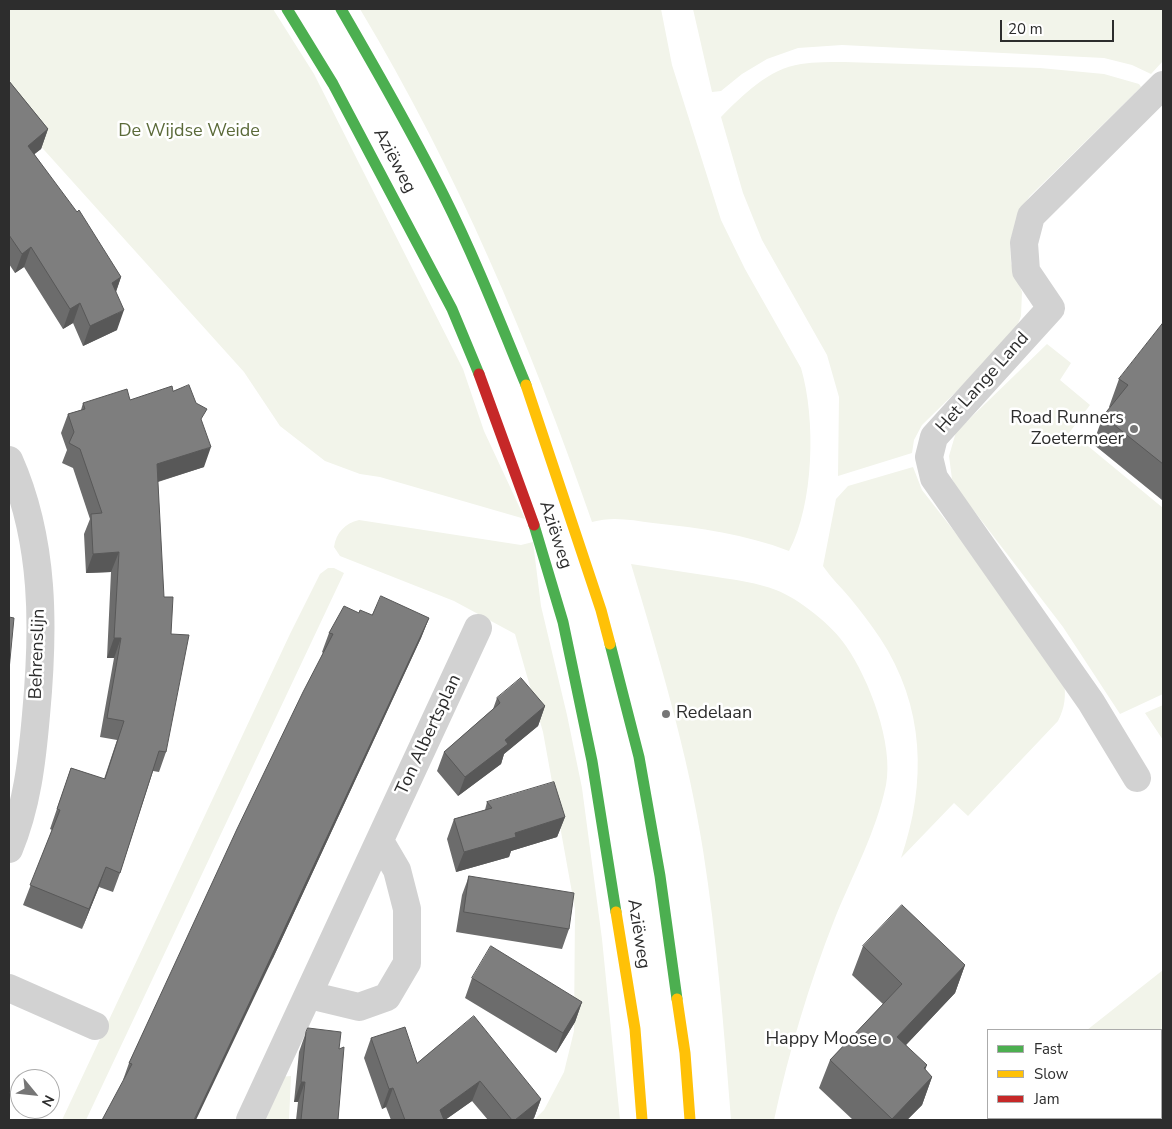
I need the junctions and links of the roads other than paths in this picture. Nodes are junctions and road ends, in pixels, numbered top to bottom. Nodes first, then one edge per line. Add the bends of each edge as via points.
1 (287, 9) edge
2 (341, 9) edge
3 (1163, 85) edge
4 (9, 460) edge
5 (478, 628) dead end
6 (1137, 778) dead end
7 (380, 841) junction
8 (9, 849) edge
9 (9, 988) edge
10 (309, 995) junction
11 (95, 1026) dead end
12 (250, 1120) edge
13 (642, 1120) edge
14 (690, 1120) edge

1 - 13 street, Aziëweg via 333,84 452,309 538,532 563,622 592,761 635,1029
2 - 14 street, Aziëweg via 402,112 493,304 534,405 601,610 640,757 685,1053
3 - 6 street, Het Lange Land via 1031,216 1024,242 1026,271 1052,308 934,436 929,457 934,478 1091,702
4 - 8 street, Behrenslijn via 31,527 42,632 32,764 19,826
5 - 7 street, Ton Albertsplan
7 - 10 street, Ton Albertsplan
7 - 10 street via 397,870 407,909 407,963 387,997 359,1007
9 - 11 street
10 - 12 street, Ton Albertsplan

